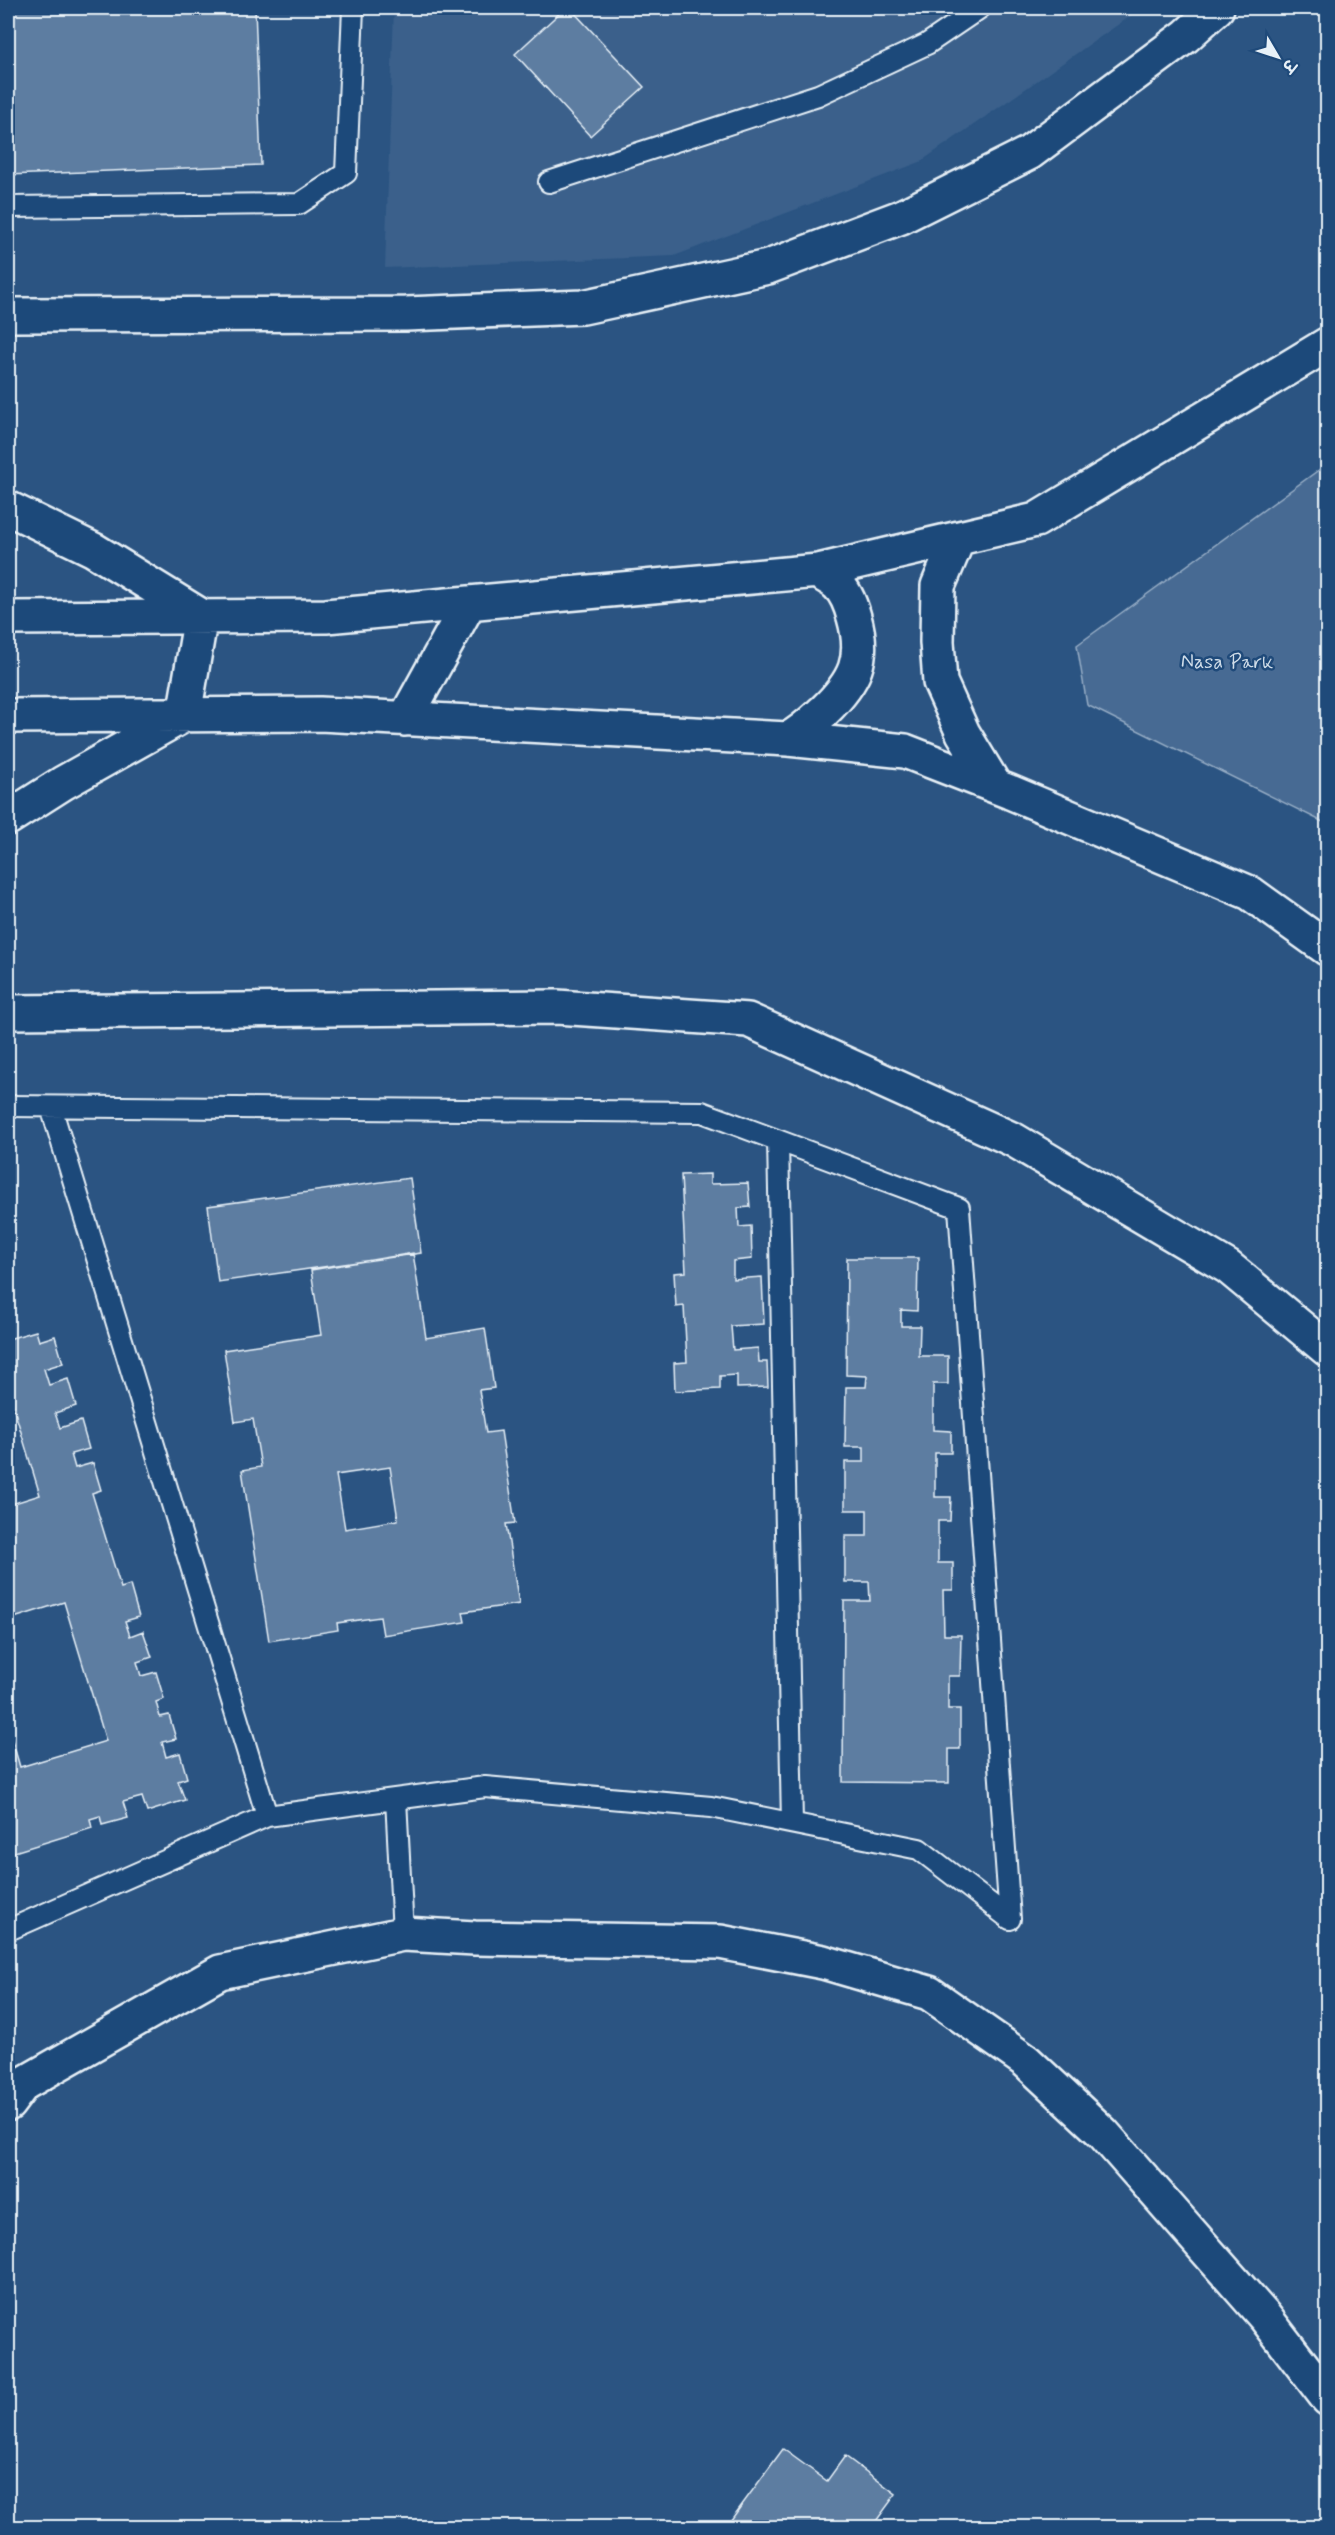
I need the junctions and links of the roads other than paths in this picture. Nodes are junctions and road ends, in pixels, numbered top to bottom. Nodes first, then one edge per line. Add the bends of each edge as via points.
1 (353, 8) edge
2 (980, 8) edge
3 (1217, 8) edge
4 (549, 182) dead end
5 (8, 207) edge
6 (8, 315) edge
7 (1328, 344) edge
8 (8, 508) edge
9 (958, 539) junction
10 (818, 571) junction
11 (469, 603) junction
12 (201, 616) junction
13 (8, 618) edge
14 (184, 715) junction
15 (8, 716) edge
16 (405, 719) junction
17 (788, 739) junction
18 (995, 786) junction
19 (8, 818) edge
20 (1328, 949) edge
21 (8, 1012) edge
22 (8, 1106) edge
23 (51, 1107) junction
24 (777, 1141) junction
25 (1328, 1350) edge
26 (396, 1799) junction
27 (267, 1816) junction
28 (792, 1823) junction
29 (8, 1928) edge
30 (403, 1934) junction
31 (8, 2104) edge
32 (1328, 2399) edge

1 - 5 lane via 346,173 299,204
2 - 4 lane via 927,44 818,95
3 - 6 street via 1186,36 1029,153 900,217 768,267 583,307 406,314
7 - 9 street via 1036,520
8 - 12 street via 94,550
9 - 10 street
9 - 18 street via 938,586 940,682 963,733
10 - 11 street
10 - 17 street via 839,585 851,606 860,639 858,663 837,698
11 - 12 street via 326,616
11 - 16 street
12 - 13 street
12 - 14 street
14 - 15 street
14 - 16 street via 320,714
14 - 19 street
16 - 17 street
17 - 18 street via 905,751
18 - 20 street via 1250,893
21 - 25 street via 557,1007 748,1020 1014,1140 1228,1267
22 - 23 lane
23 - 24 lane via 702,1112
23 - 27 lane
24 - 28 lane
24 - 28 lane via 959,1208 1010,1919 919,1849
26 - 27 lane
26 - 28 lane via 485,1788 711,1807
26 - 30 lane
27 - 29 lane
30 - 31 street via 220,1972 23,2084
30 - 32 street via 720,1942 823,1962 929,1994 1026,2061 1103,2133 1265,2317

